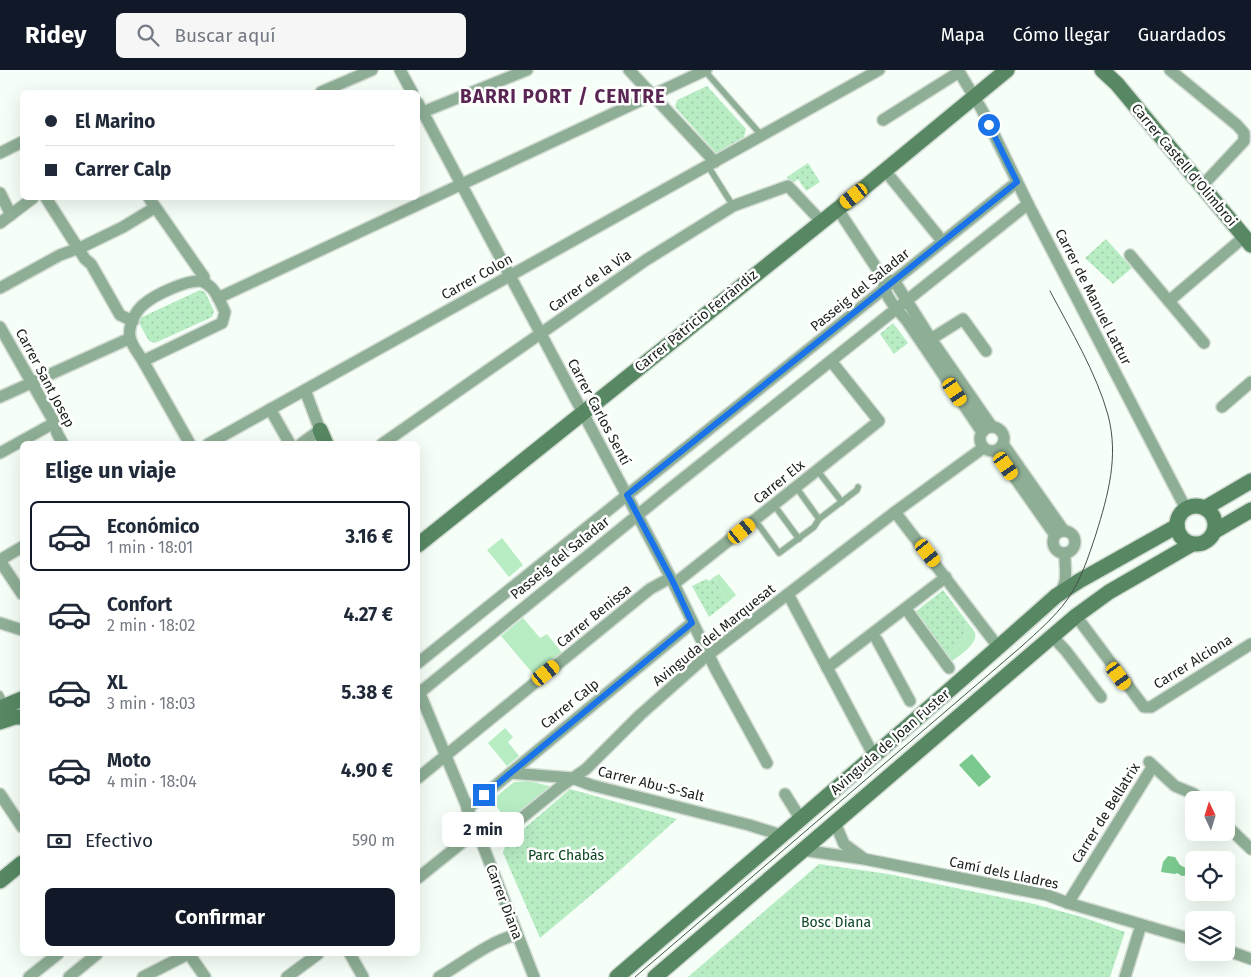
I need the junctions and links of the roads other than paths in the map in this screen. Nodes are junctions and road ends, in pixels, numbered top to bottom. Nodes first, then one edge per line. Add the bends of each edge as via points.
1 (372, 70) edge
2 (400, 70) edge
3 (527, 70) edge
4 (629, 70) edge
5 (706, 70) edge
6 (879, 70) edge
7 (1007, 70) edge
8 (1102, 70) edge
9 (1110, 70) edge
10 (1170, 70) edge
11 (958, 71) edge
12 (1117, 84) junction
13 (326, 90) edge
14 (411, 90) edge
15 (653, 95) junction
16 (975, 97) junction
17 (420, 109) edge
18 (420, 111) edge
19 (883, 120) dead end
20 (762, 136) junction
21 (20, 143) edge
22 (0, 153) edge
23 (719, 162) junction
24 (891, 178) dead end
25 (1017, 182) junction
26 (460, 184) junction
27 (1202, 186) junction
28 (0, 193) edge
29 (30, 200) edge
30 (47, 200) edge
31 (150, 200) edge
32 (1028, 204) junction
33 (733, 206) junction
34 (837, 208) junction
35 (151, 210) dead end
36 (11, 215) junction
37 (819, 219) dead end
38 (0, 223) edge
39 (939, 237) dead end
40 (1247, 241) edge
41 (78, 249) junction
42 (1130, 255) dead end
43 (509, 276) junction
44 (883, 278) junction
45 (204, 282) junction
46 (894, 282) junction
47 (0, 288) edge
48 (884, 290) junction
49 (218, 298) junction
50 (907, 300) junction
51 (1169, 301) junction
52 (896, 309) junction
53 (133, 321) junction
54 (0, 327) edge
55 (540, 334) junction
56 (932, 339) junction
57 (131, 341) junction
58 (1204, 343) dead end
59 (986, 351) dead end
60 (143, 361) junction
61 (831, 361) junction
62 (1251, 382) edge
63 (32, 383) junction
64 (304, 390) junction
65 (0, 397) edge
66 (1222, 407) dead end
67 (270, 409) junction
68 (582, 413) junction
69 (54, 423) junction
70 (987, 430) junction
71 (323, 437) edge
72 (22, 441) edge
73 (62, 441) edge
74 (188, 441) edge
75 (213, 441) edge
76 (288, 441) edge
77 (310, 441) edge
78 (386, 441) edge
79 (20, 442) edge
80 (983, 448) junction
81 (1000, 448) junction
82 (0, 453) edge
83 (818, 470) junction
84 (1251, 481) edge
85 (796, 487) junction
86 (858, 487) dead end
87 (627, 495) junction
88 (842, 502) junction
89 (774, 505) junction
90 (1205, 508) junction
91 (1186, 509) junction
92 (1251, 510) edge
93 (895, 512) junction
94 (637, 515) junction
95 (819, 519) junction
96 (755, 520) junction
97 (1177, 526) junction
98 (1215, 531) junction
99 (1060, 533) junction
100 (799, 539) junction
101 (420, 543) edge
102 (1192, 544) junction
103 (20, 548) edge
104 (1065, 553) junction
105 (0, 560) edge
106 (946, 577) junction
107 (672, 581) junction
108 (20, 591) edge
109 (788, 594) junction
110 (1056, 596) junction
111 (909, 613) dead end
112 (1076, 616) junction
113 (0, 623) edge
114 (692, 623) junction
115 (20, 629) edge
116 (1052, 636) junction
117 (877, 640) dead end
118 (1251, 644) edge
119 (1000, 648) junction
120 (708, 655) junction
121 (420, 662) edge
122 (827, 668) junction
123 (949, 668) dead end
124 (420, 690) edge
125 (420, 697) edge
126 (1101, 697) dead end
127 (20, 699) edge
128 (910, 701) dead end
129 (2, 703) edge
130 (20, 717) edge
131 (0, 722) edge
132 (445, 755) junction
133 (874, 756) junction
134 (767, 763) dead end
135 (511, 773) junction
136 (420, 776) edge
137 (572, 778) junction
138 (1187, 791) edge
139 (0, 794) edge
140 (785, 794) dead end
141 (467, 809) junction
142 (800, 818) junction
143 (835, 823) junction
144 (20, 824) edge
145 (1235, 833) edge
146 (781, 835) junction
147 (480, 838) junction
148 (1251, 849) edge
149 (802, 850) junction
150 (864, 859) junction
151 (20, 864) edge
152 (420, 876) edge
153 (0, 881) edge
154 (1068, 903) junction
155 (1141, 925) junction
156 (516, 935) junction
157 (1185, 937) edge
158 (1235, 953) edge
159 (55, 956) edge
160 (95, 956) edge
161 (184, 956) edge
162 (189, 956) edge
163 (315, 956) edge
164 (351, 956) edge
165 (1251, 959) edge
166 (29, 977) edge
167 (69, 977) edge
168 (143, 977) edge
169 (205, 977) edge
170 (287, 977) edge
171 (363, 977) edge
172 (439, 977) edge
173 (534, 977) edge
174 (617, 977) edge
175 (655, 977) edge
176 (1125, 977) edge

1 - 13 street
2 - 14 street
3 - 17 street
4 - 15 street
5 - 15 street
5 - 20 lane
6 - 20 street, Carrer Colon
7 - 16 main road, Carrer Patricio Ferràndiz
8 - 12 main road, Carrer Castell d'Olimbroi
9 - 12 main road, Carrer Castell d'Olimbroi
10 - 27 street via 1244,133 1242,143
11 - 16 street, Carrer de Manuel Lattur
11 - 19 street
12 - 27 main road, Carrer Castell d'Olimbroi
15 - 23 street
15 - 26 street
16 - 25 street, Carrer de Manuel Lattur via 1002,158
16 - 34 main road, Carrer Patricio Ferràndiz
18 - 26 street, Carrer Carlos Sentí
20 - 23 street, Carrer Colon
21 - 22 street
23 - 33 lane
23 - 43 street, Carrer Colon
24 - 39 street
25 - 32 street, Carrer de Manuel Lattur
25 - 46 street, Passeig del Saladar
26 - 43 street, Carrer Carlos Sentí
26 - 49 street
27 - 40 main road, Carrer Castell d'Olimbroi
28 - 36 street
29 - 36 street
30 - 41 street
31 - 45 street via 204,277
32 - 50 street, Passeig del Saladar
32 - 91 street, Carrer de Manuel Lattur
33 - 37 street, Carrer de la Via via 788,186
33 - 55 street, Carrer de la Via via 646,260
34 - 44 street
34 - 68 main road, Carrer Patricio Ferràndiz
35 - 41 street
36 - 38 street
40 - 51 street
41 - 47 street
41 - 53 street via 120,315
42 - 51 street
43 - 55 street, Carrer Carlos Sentí
43 - 64 street, Carrer Colon
44 - 46 street
44 - 48 street
45 - 49 street
45 - 53 street via 190,283 151,300 139,309
46 - 48 street, Passeig del Saladar
46 - 50 street
48 - 52 street
48 - 87 street, Passeig del Saladar
49 - 60 street via 226,314 222,323
50 - 52 street, Passeig del Saladar
50 - 56 street
51 - 58 street
52 - 61 street, Passeig del Saladar
52 - 70 street
53 - 57 street
54 - 63 street, Carrer Sant Josep
55 - 68 street, Carrer Carlos Sentí
55 - 78 street, Carrer de la Via
56 - 59 street via 963,319
56 - 70 street
57 - 60 street
57 - 63 street via 126,340
60 - 74 street
61 - 83 street, Carrer Elx via 879,422
61 - 94 street, Passeig del Saladar
62 - 66 street
63 - 65 street
63 - 69 street, Carrer Sant Josep
64 - 67 street, Carrer Colon
64 - 71 street
67 - 75 street, Carrer Colon
67 - 76 street
68 - 87 street, Carrer Carlos Sentí
68 - 101 main road, Carrer Patricio Ferràndiz
69 - 72 street
69 - 73 street, Carrer Sant Josep
70 - 80 street via 980,440
70 - 81 street via 999,429 1003,434
71 - 77 street
79 - 82 street
80 - 81 street via 989,451
80 - 93 street, Avinguda del Marquesat
81 - 99 street
83 - 85 street, Carrer Elx
83 - 88 lane
84 - 90 main road
85 - 89 street, Carrer Elx
85 - 95 lane
86 - 88 lane
87 - 94 street, Carrer Carlos Sentí
87 - 121 street, Passeig del Saladar
88 - 95 lane
89 - 96 street, Carrer Elx
89 - 100 lane
90 - 91 main road
90 - 98 main road via 1214,516
91 - 97 main road
92 - 98 main road
93 - 106 street
93 - 109 street, Avinguda del Marquesat
94 - 107 street, Carrer Carlos Sentí
94 - 124 street, Passeig del Saladar
95 - 100 lane via 814,528
96 - 100 lane via 780,553
96 - 107 street, Carrer Elx
97 - 102 main road via 1182,538
97 - 110 main road, Avinguda de Joan Fuster
98 - 102 main road via 1208,542
99 - 104 street via 1053,539 1054,547
99 - 104 street via 1072,534 1075,542 1072,550
102 - 112 main road, Avinguda de Joan Fuster
103 - 105 street
104 - 110 street via 1066,580
105 - 108 street
106 - 119 street
106 - 122 street
107 - 114 street, Carrer Carlos Sentí
107 - 132 street, Carrer Benissa via 650,589
109 - 120 street, Avinguda del Marquesat
109 - 122 street
110 - 119 main road, Avinguda de Joan Fuster
111 - 123 street
112 - 116 main road, Avinguda de Joan Fuster
112 - 118 street, Carrer Alciona via 1142,706 1151,707
113 - 115 street
114 - 120 street, Carrer Carlos Sentí
114 - 135 street, Carrer Calp
116 - 126 street
116 - 143 main road, Avinguda de Joan Fuster
117 - 128 street
119 - 133 main road, Avinguda de Joan Fuster
120 - 134 street, Carrer Carlos Sentí
120 - 137 street, Avinguda del Marquesat via 586,769
122 - 133 street
125 - 132 street, Carrer Diana
127 - 129 main road
130 - 131 main road
132 - 136 street, Carrer Benissa
132 - 141 street, Carrer Diana
133 - 142 main road, Avinguda de Joan Fuster
135 - 137 street, Carrer Abu-S-Salt
135 - 141 street, Carrer Calp
137 - 146 street, Carrer Abu-S-Salt
137 - 147 street, Avinguda del Marquesat via 503,832
138 - 154 street, Carrer de Bellatrix via 1175,786 1150,763
139 - 144 street
140 - 142 street
141 - 147 street, Carrer Diana
142 - 146 main road, Avinguda de Joan Fuster
143 - 149 main road, Avinguda de Joan Fuster
143 - 150 street, Camí dels Lladres via 844,844
145 - 148 street
146 - 174 main road, Avinguda de Joan Fuster
147 - 152 street, Avinguda del Marquesat via 464,841
147 - 156 street, Carrer Diana
149 - 150 street, Camí dels Lladres
149 - 175 main road, Avinguda de Joan Fuster
150 - 154 street, Camí dels Lladres via 1047,895
151 - 153 main road
154 - 155 street, Camí dels Lladres
155 - 157 street, Camí dels Lladres
155 - 176 street
156 - 172 street via 494,943
156 - 173 street, Carrer Diana
158 - 165 street
159 - 166 street
160 - 167 street
161 - 168 street
162 - 169 street
163 - 170 street
164 - 171 street

